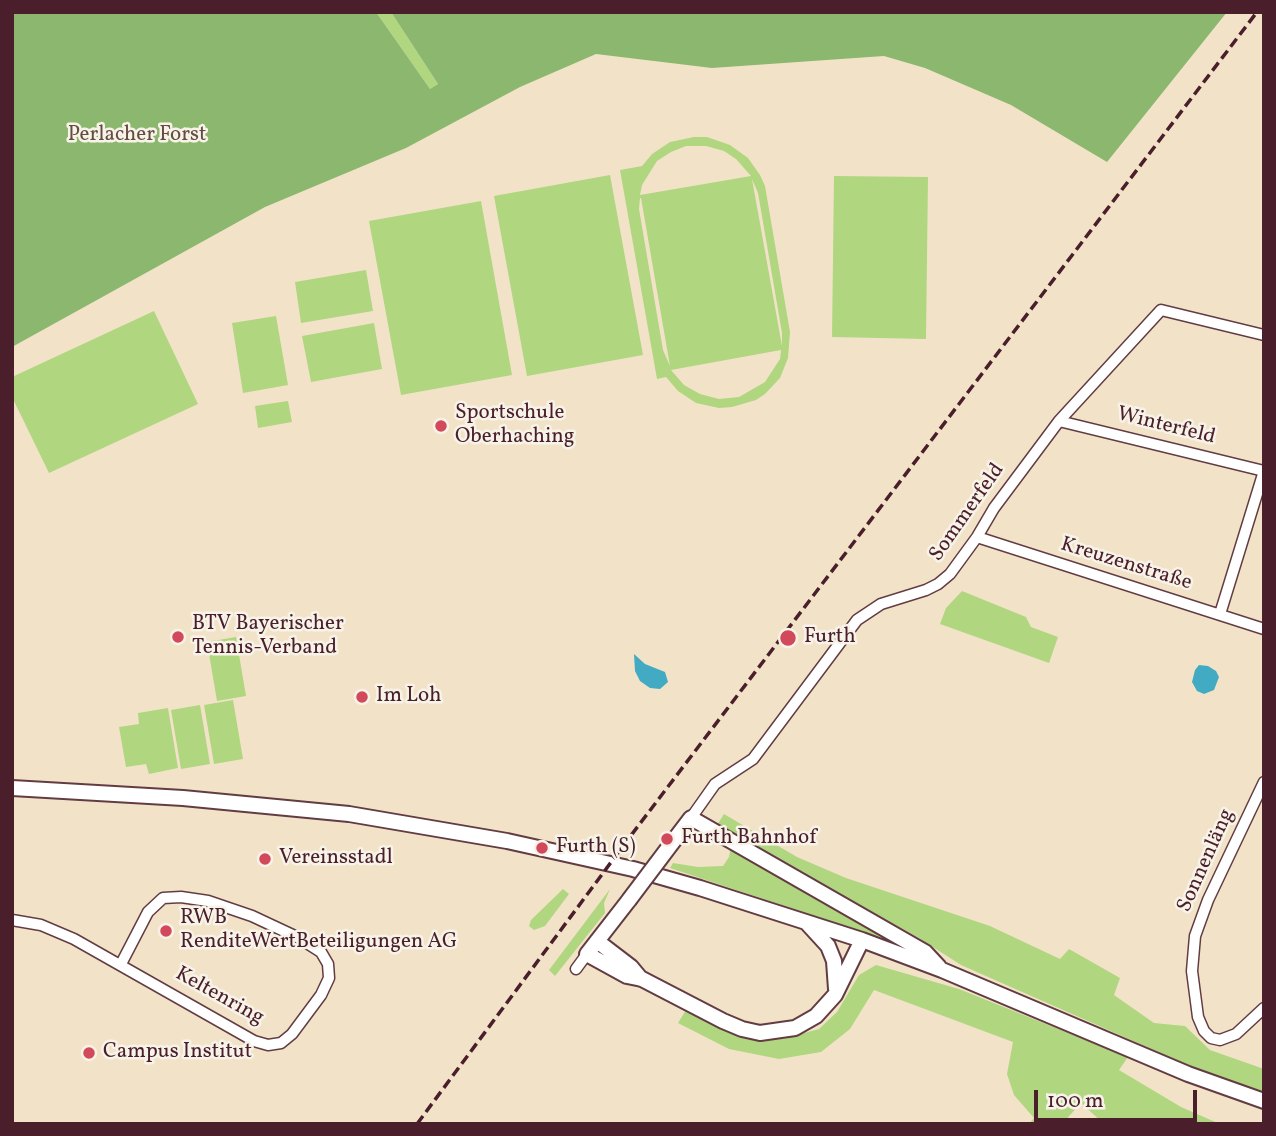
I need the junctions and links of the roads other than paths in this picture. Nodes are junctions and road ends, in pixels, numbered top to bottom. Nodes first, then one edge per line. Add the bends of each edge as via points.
1 (1264, 335) edge
2 (1059, 421) junction
3 (1264, 471) edge
4 (977, 537) junction
5 (1220, 614) junction
6 (1264, 629) edge
7 (1264, 782) edge
8 (12, 788) edge
9 (691, 818) junction
10 (12, 920) edge
11 (805, 920) junction
12 (862, 940) junction
13 (597, 941) junction
14 (587, 954) junction
15 (121, 964) junction
16 (576, 969) dead end
17 (942, 970) junction
18 (642, 979) junction
19 (835, 995) junction
20 (1264, 1008) edge
21 (1264, 1101) edge

1 - 2 street, Sommerfeld via 1160,310
2 - 3 street, Winterfeld
2 - 4 street, Sommerfeld
3 - 5 street
4 - 5 street, Kreuzenstraße
4 - 9 street, Sommerfeld via 938,584 881,604 857,620 753,759 715,784
5 - 6 street, Kreuzenstraße
7 - 20 street, Sonnenläng via 1208,900 1195,936 1192,971 1198,1017 1211,1038 1228,1038
8 - 11 main road via 261,804 417,824 633,869
9 - 13 main road, bridge
9 - 17 main road via 925,952
10 - 15 street, Keltenring via 52,929
11 - 12 main road
11 - 19 main road via 828,946 837,976
12 - 17 main road
12 - 19 main road
13 - 14 main road
13 - 18 main road
14 - 16 street
14 - 18 main road
15 - 15 street, Keltenring via 268,1045 281,1044 292,1034 328,978 328,964 321,952 299,938 252,916 181,897 163,898 148,912
17 - 21 main road via 1188,1074
18 - 19 main road via 732,1025 760,1033 795,1028 816,1016

